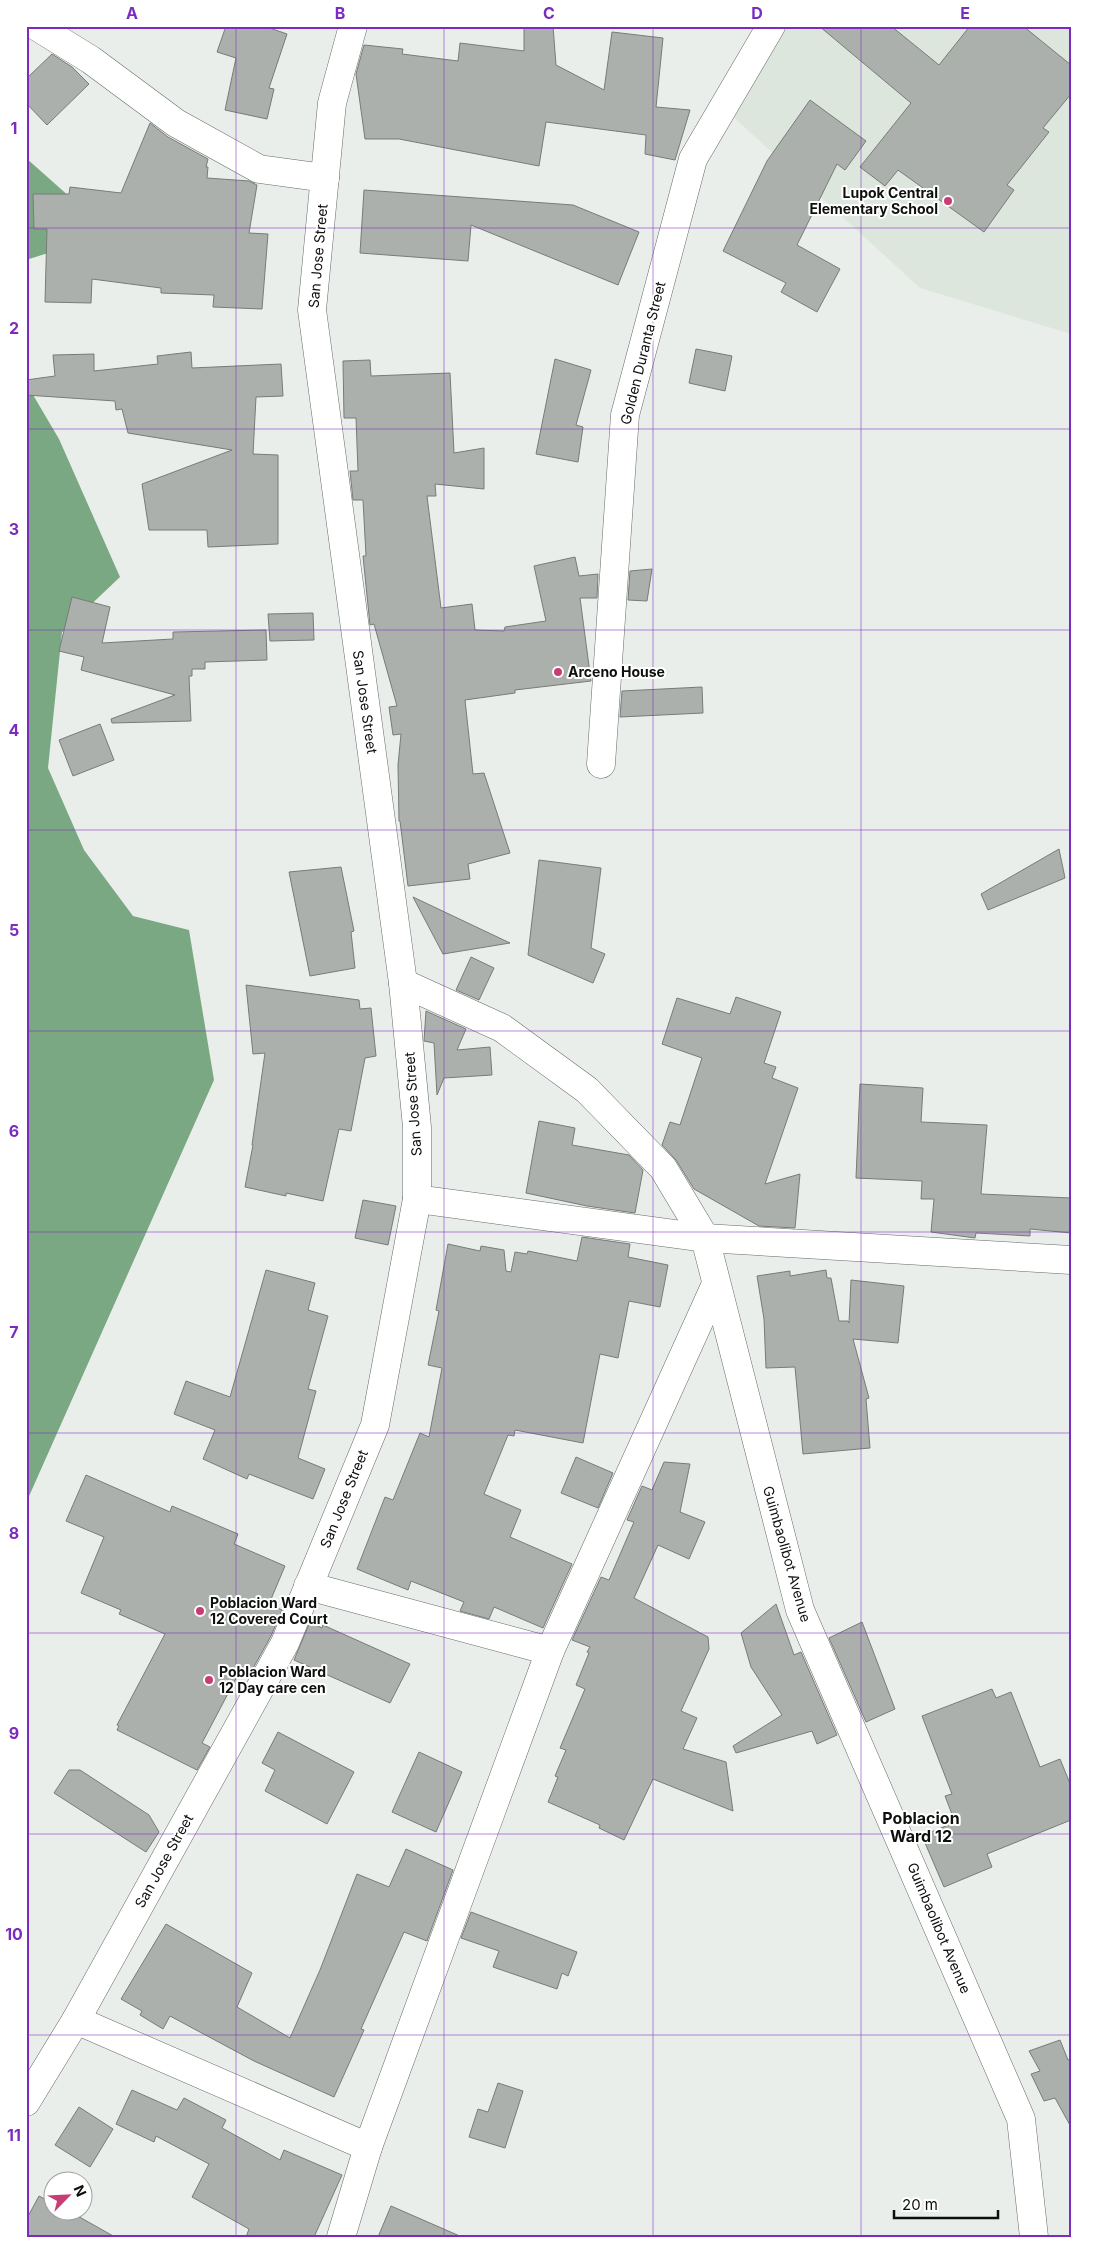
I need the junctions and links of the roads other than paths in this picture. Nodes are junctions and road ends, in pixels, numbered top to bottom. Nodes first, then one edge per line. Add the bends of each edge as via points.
1 (36, 26) edge
2 (353, 26) edge
3 (772, 26) edge
4 (324, 178) junction
5 (601, 764) dead end
6 (403, 983) junction
7 (417, 1199) junction
8 (705, 1238) junction
9 (1071, 1260) edge
10 (716, 1284) junction
11 (308, 1586) junction
12 (550, 1651) junction
13 (76, 2020) junction
14 (26, 2102) edge
15 (368, 2147) junction
16 (342, 2237) edge
17 (1034, 2237) edge

1 - 4 street via 91,60 176,123 259,169
2 - 4 street, San Jose Street via 332,103
3 - 5 street, Golden Duranta Street via 693,159 625,415
4 - 6 street, San Jose Street via 312,310
6 - 7 street, San Jose Street via 417,1127
6 - 8 street, Guimbaolibot Avenue via 502,1028 587,1090 663,1168
7 - 8 street
7 - 11 street, San Jose Street via 374,1425
8 - 9 street
8 - 10 street, Guimbaolibot Avenue
10 - 12 street
10 - 17 street, Guimbaolibot Avenue via 800,1610 1021,2120
11 - 12 street
11 - 13 street, San Jose Street via 285,1643
12 - 15 street
13 - 14 street, San Jose Street
13 - 15 street
15 - 16 street

